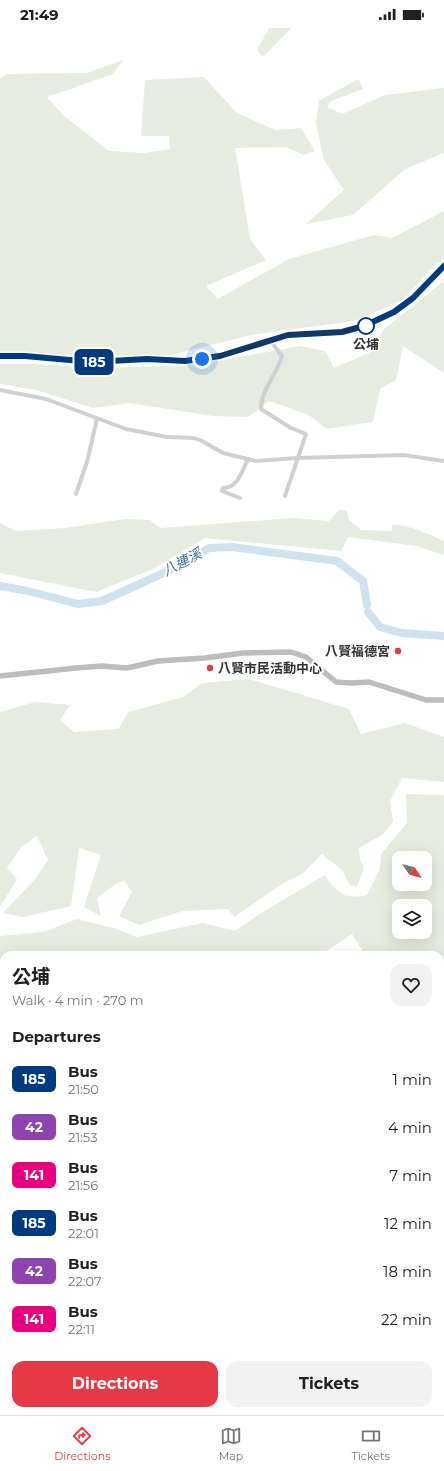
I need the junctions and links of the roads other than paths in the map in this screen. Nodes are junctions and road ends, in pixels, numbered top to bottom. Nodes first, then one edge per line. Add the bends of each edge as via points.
1 (444, 266) edge
2 (270, 340) junction
3 (0, 356) edge
4 (0, 390) edge
5 (97, 419) junction
6 (297, 458) junction
7 (248, 459) junction
8 (444, 461) edge
9 (76, 494) dead end
10 (285, 496) dead end
11 (240, 498) dead end
12 (0, 676) edge
13 (444, 700) edge
14 (121, 1415) edge
15 (140, 1415) edge

1 - 2 main road via 413,298 394,312 364,326 342,332 288,335
2 - 3 main road via 220,356 185,361 147,359 92,362
2 - 6 street via 282,356 263,396 261,409 291,428 306,434
4 - 5 street via 46,399
5 - 7 street via 126,429 167,437 194,438 223,453
5 - 9 street
6 - 7 street via 256,461
6 - 8 street via 404,455
6 - 10 street
7 - 11 street via 236,483 230,488 223,488 222,491
12 - 13 main road via 89,667 127,668 158,661 243,653 291,652 306,657 336,682 370,682 426,700
14 - 15 street

